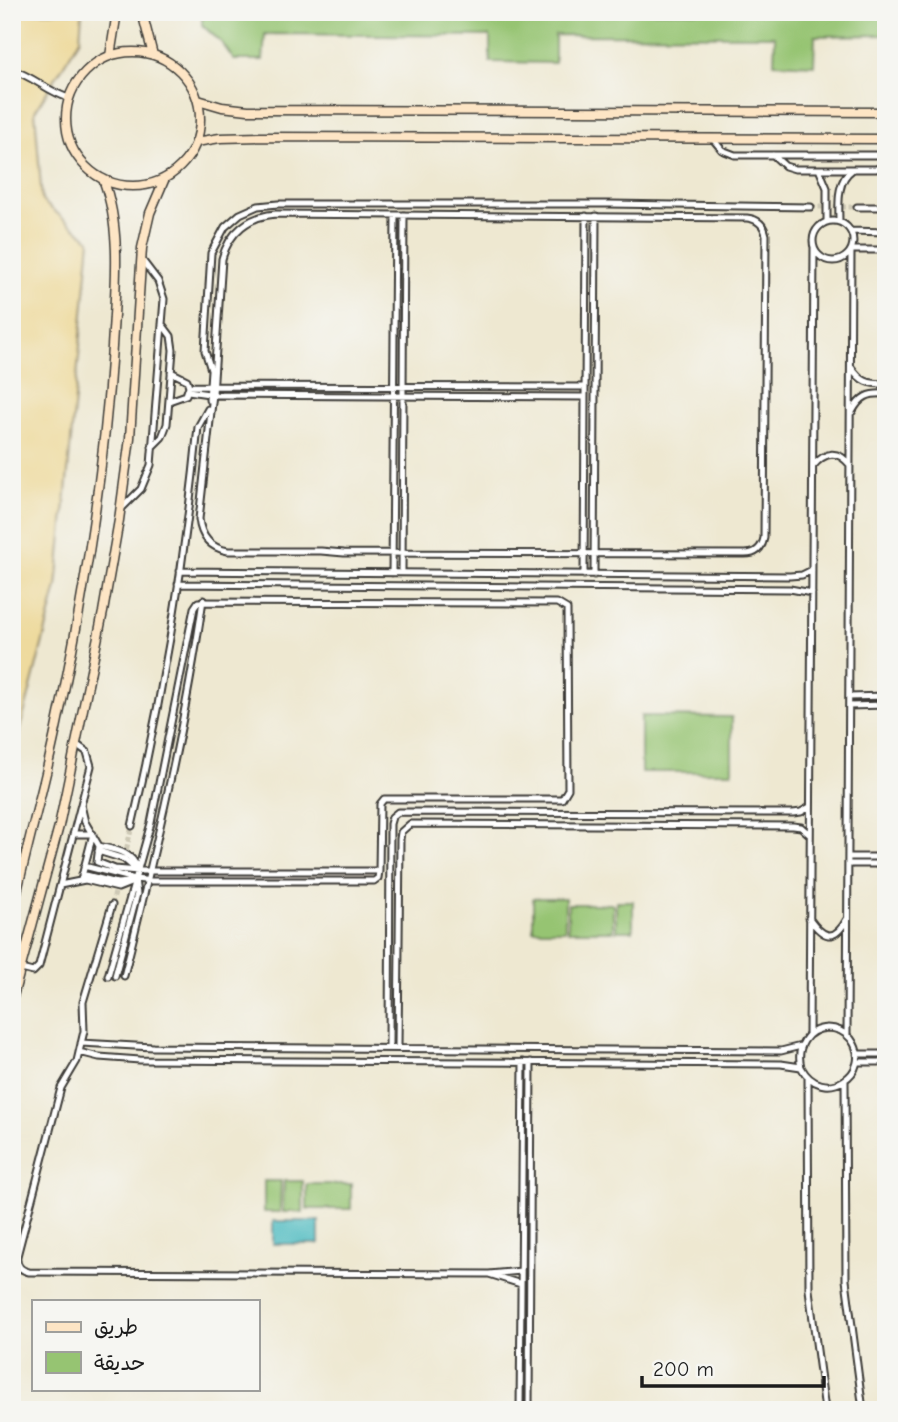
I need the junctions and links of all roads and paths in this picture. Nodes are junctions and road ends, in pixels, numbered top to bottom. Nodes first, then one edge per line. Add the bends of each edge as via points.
1 (117, 12) edge
2 (142, 12) edge
3 (153, 55) junction
4 (110, 56) junction
5 (12, 70) edge
6 (69, 98) junction
7 (198, 100) junction
8 (886, 112) edge
9 (712, 138) junction
10 (886, 139) edge
11 (196, 142) junction
12 (774, 155) junction
13 (886, 155) edge
14 (886, 165) edge
15 (819, 169) junction
16 (853, 169) junction
17 (165, 178) junction
18 (103, 179) junction
19 (827, 188) junction
20 (840, 188) junction
21 (811, 207) tunnel mouth
22 (857, 207) tunnel mouth
23 (886, 207) edge
24 (395, 215) junction
25 (404, 215) junction
26 (586, 216) junction
27 (596, 216) junction
28 (827, 222) junction
29 (839, 222) junction
30 (851, 231) junction
31 (886, 232) edge
32 (814, 247) junction
33 (886, 250) edge
34 (851, 251) junction
35 (141, 259) junction
36 (586, 290) junction
37 (595, 290) junction
38 (162, 324) junction
39 (851, 368) junction
40 (172, 372) junction
41 (877, 384) junction
42 (886, 384) edge
43 (394, 386) junction
44 (403, 386) junction
45 (585, 387) junction
46 (188, 389) junction
47 (212, 390) junction
48 (877, 394) junction
49 (886, 394) edge
50 (394, 395) junction
51 (403, 395) junction
52 (585, 397) junction
53 (169, 401) junction
54 (851, 415) junction
55 (152, 447) junction
56 (850, 465) junction
57 (812, 467) junction
58 (121, 509) junction
59 (392, 552) junction
60 (402, 552) junction
61 (584, 553) junction
62 (594, 553) junction
63 (812, 570) junction
64 (180, 571) junction
65 (284, 572) junction
66 (392, 573) junction
67 (402, 573) junction
68 (504, 574) junction
69 (584, 575) junction
70 (594, 575) junction
71 (694, 575) junction
72 (178, 584) junction
73 (284, 585) junction
74 (505, 587) junction
75 (694, 588) junction
76 (812, 593) junction
77 (203, 600) junction
78 (184, 657) junction
79 (195, 660) junction
80 (886, 696) edge
81 (849, 697) junction
82 (886, 705) edge
83 (849, 706) junction
84 (76, 744) junction
85 (81, 805) junction
86 (810, 807) junction
87 (436, 811) junction
88 (724, 813) junction
89 (395, 814) junction
90 (436, 824) junction
91 (724, 825) junction
92 (132, 826) tunnel mouth
93 (405, 827) junction
94 (73, 834) junction
95 (93, 834) junction
96 (810, 834) junction
97 (144, 848) junction
98 (98, 849) junction
99 (154, 852) junction
100 (848, 856) junction
101 (886, 857) edge
102 (848, 864) junction
103 (886, 864) edge
104 (84, 866) junction
105 (138, 871) junction
106 (149, 871) junction
107 (379, 871) junction
108 (81, 877) junction
109 (135, 879) junction
110 (147, 881) junction
111 (60, 885) junction
112 (112, 905) tunnel mouth
113 (12, 914) edge
114 (809, 918) junction
115 (847, 918) junction
116 (21, 969) junction
117 (112, 976) dead end
118 (124, 976) dead end
119 (12, 1000) edge
120 (809, 1035) junction
121 (847, 1035) junction
122 (81, 1043) junction
123 (129, 1046) junction
124 (801, 1046) junction
125 (312, 1048) junction
126 (389, 1048) junction
127 (398, 1048) junction
128 (444, 1049) junction
129 (695, 1050) junction
130 (79, 1052) junction
131 (857, 1054) junction
132 (886, 1055) edge
133 (129, 1059) junction
134 (312, 1061) junction
135 (445, 1062) junction
136 (523, 1062) junction
137 (531, 1062) junction
138 (857, 1062) junction
139 (886, 1062) edge
140 (695, 1063) junction
141 (801, 1067) junction
142 (808, 1079) junction
143 (845, 1080) junction
144 (521, 1271) junction
145 (489, 1274) junction
146 (521, 1284) junction
147 (520, 1410) edge
148 (529, 1410) edge
149 (825, 1410) edge
150 (863, 1410) edge

1 - 4 main road
2 - 3 main road
3 - 4 main road via 127,52
3 - 7 main road via 181,72
4 - 6 main road via 86,70
5 - 6 street
6 - 18 main road via 66,122 71,145 84,165
7 - 8 main road via 248,110
7 - 11 main road
9 - 10 main road
9 - 11 main road via 247,137
9 - 12 street via 730,154
11 - 17 main road via 184,163
12 - 13 street
12 - 15 street via 790,169
14 - 16 street
15 - 16 street
15 - 19 street
16 - 20 street
17 - 18 main road via 134,186
17 - 35 main road via 150,213
18 - 113 main road via 116,247 99,487 65,689
19 - 20 street
19 - 28 street
20 - 29 street
21 - 47 street via 258,206 225,227 211,253 205,351
22 - 23 street
24 - 25 street
24 - 43 street
24 - 47 street via 268,215 240,227 222,259
25 - 26 street
25 - 44 street
26 - 27 street
26 - 36 street
27 - 37 street
27 - 62 street via 750,218 762,225 766,235 762,545 748,554
28 - 29 street
28 - 32 street via 816,232
29 - 30 street
30 - 31 street
30 - 34 street
32 - 34 street via 831,261
32 - 57 street
33 - 34 street
34 - 39 street
35 - 38 street via 162,289
35 - 58 main road
36 - 37 street
36 - 45 street
37 - 62 street
38 - 40 street via 173,341
38 - 55 street
39 - 41 street via 863,381
39 - 54 street
40 - 46 street via 187,380
40 - 53 street
41 - 42 street
41 - 48 street
43 - 44 street
43 - 47 street
43 - 50 street
44 - 45 street
44 - 51 street
45 - 52 street
46 - 47 street
46 - 53 street via 184,396
47 - 50 street
47 - 59 street via 200,519 202,533 211,544 229,551
47 - 64 street via 208,411 198,427
48 - 49 street
48 - 54 street via 863,397
50 - 51 street
50 - 59 street
51 - 52 street
51 - 60 street
52 - 61 street
53 - 55 street via 166,429
54 - 56 street
55 - 58 street via 145,482
56 - 57 street via 833,453
56 - 81 street
57 - 63 street
58 - 84 main road
59 - 60 street
59 - 66 street
60 - 61 street
60 - 67 street
61 - 62 street
61 - 69 street
62 - 70 street
63 - 71 street via 790,576
63 - 76 street
64 - 65 street
64 - 72 street
65 - 66 street
65 - 73 street
66 - 67 street
67 - 68 street
68 - 69 street
68 - 74 street
69 - 70 street
70 - 71 street
71 - 75 street
72 - 73 street
72 - 92 street
73 - 74 street
74 - 75 street
75 - 76 street
76 - 86 street
77 - 78 street via 195,606
77 - 79 street
77 - 107 street via 557,603 567,609 566,796 384,799 380,804
78 - 79 street
78 - 97 street
79 - 99 street
80 - 81 street
81 - 83 street
82 - 83 street
83 - 100 street
84 - 85 street via 91,760
84 - 116 main road via 60,826
85 - 94 street
85 - 95 street
86 - 88 street via 797,813
86 - 96 street
87 - 88 street
87 - 89 street
87 - 90 street
88 - 91 street
89 - 93 street
89 - 126 street via 390,824
90 - 91 street
90 - 93 street
91 - 96 street via 793,826
93 - 127 street via 400,839
94 - 95 street
94 - 111 street
95 - 98 street
95 - 104 street
96 - 114 street
97 - 99 street
97 - 105 street
98 - 105 street via 131,856
98 - 105 street via 99,864
99 - 106 street
100 - 101 street
100 - 102 street
102 - 103 street
102 - 115 street
104 - 108 street
104 - 109 street
105 - 106 street
105 - 109 street
106 - 107 street
106 - 110 street
107 - 110 street via 372,881
108 - 109 street via 118,888
108 - 111 street
109 - 110 street
109 - 117 street
110 - 118 street
111 - 116 street via 38,968 33,972
112 - 122 street via 83,1002
114 - 115 street via 820,932 829,935 838,932
114 - 120 street
115 - 121 street
116 - 119 main road
120 - 121 street via 832,1028
120 - 124 street
121 - 131 street
122 - 123 street
122 - 130 street
123 - 125 street
123 - 133 street
124 - 129 street via 786,1051
124 - 141 street
125 - 126 street
125 - 134 street
126 - 127 street
127 - 128 street
128 - 129 street
128 - 135 street
129 - 140 street
130 - 133 street
130 - 145 street via 61,1088 17,1256 22,1269
131 - 132 street
131 - 138 street
133 - 134 street
134 - 135 street
135 - 136 street
136 - 137 street
136 - 144 street
137 - 140 street
137 - 148 street
138 - 139 street
138 - 143 street
140 - 141 street
141 - 142 street
142 - 143 street via 826,1086
142 - 149 street via 809,1290
143 - 150 street via 846,1280
144 - 145 street
144 - 146 street
145 - 146 street
146 - 147 street

